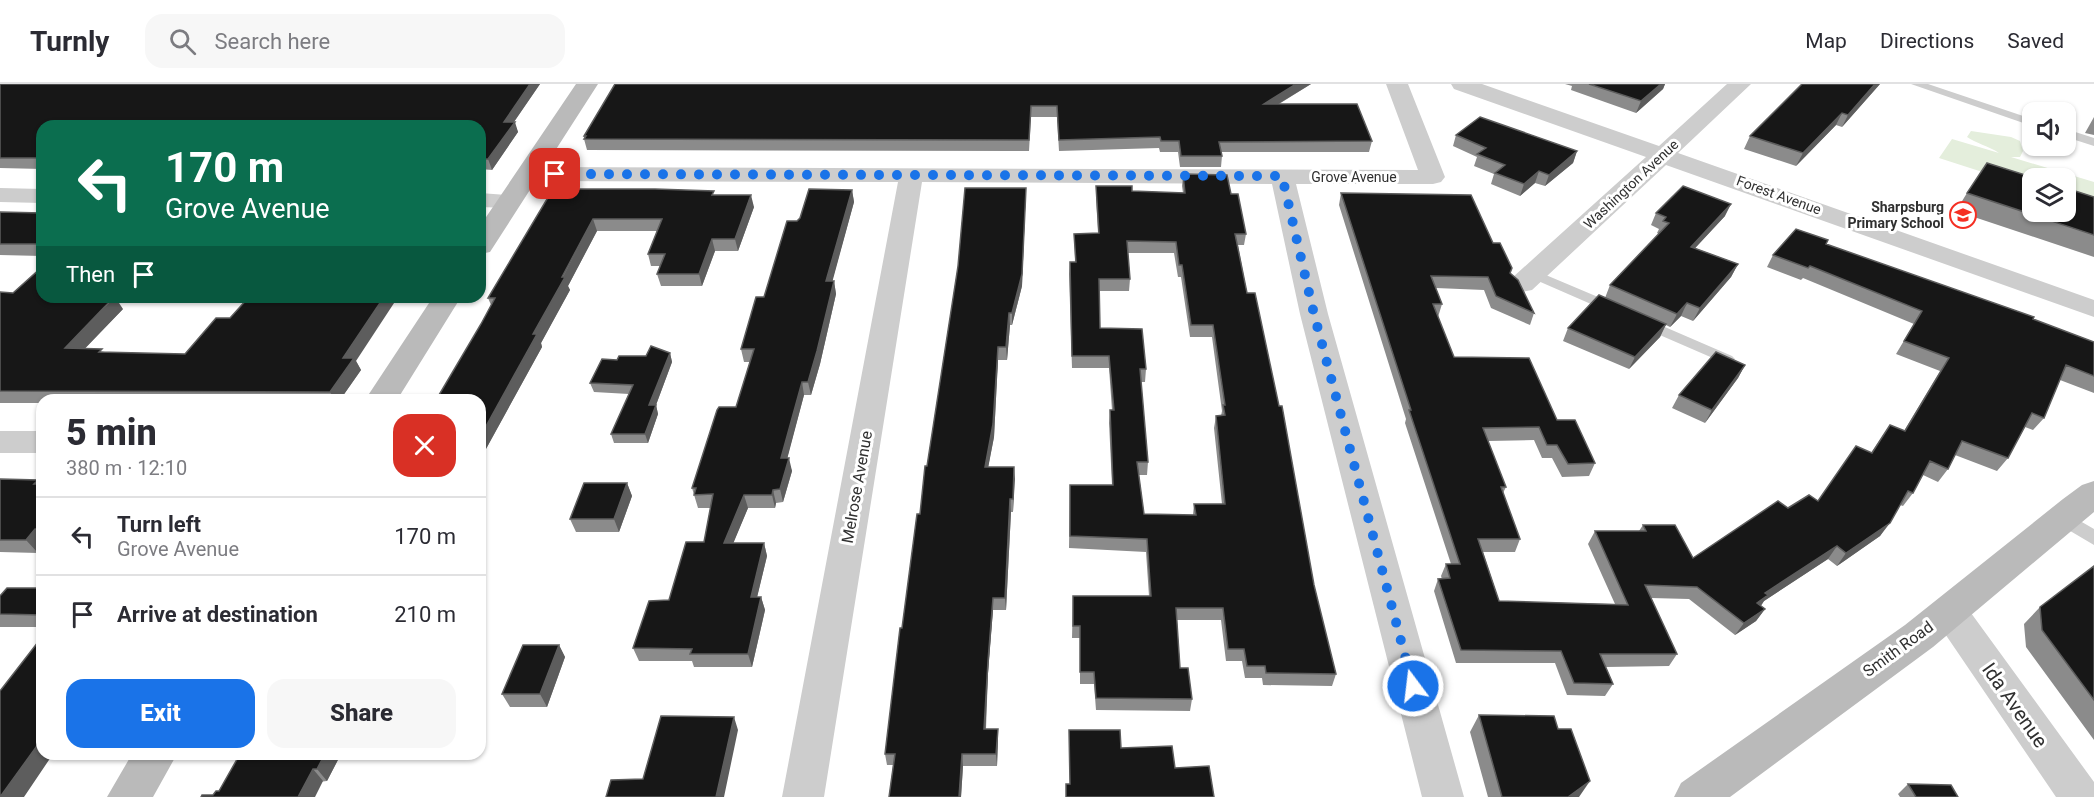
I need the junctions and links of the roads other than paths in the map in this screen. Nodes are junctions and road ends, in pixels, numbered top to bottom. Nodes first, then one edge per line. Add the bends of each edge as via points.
1 (587, 84) edge
2 (1397, 84) edge
3 (1462, 84) edge
4 (1740, 84) edge
5 (1917, 84) edge
6 (2022, 120) edge
7 (2076, 136) edge
8 (2094, 142) edge
9 (1664, 154) junction
10 (529, 174) junction
11 (911, 176) junction
12 (1282, 176) junction
13 (0, 195) edge
14 (36, 196) edge
15 (486, 200) edge
16 (508, 201) junction
17 (486, 236) edge
18 (1528, 279) joint
19 (443, 303) edge
20 (2094, 309) edge
21 (1727, 359) edge
22 (385, 394) edge
23 (0, 442) edge
24 (36, 442) edge
25 (2094, 494) edge
26 (2061, 517) junction
27 (2094, 538) edge
28 (1950, 612) junction
29 (152, 760) edge
30 (129, 797) edge
31 (803, 797) edge
32 (1443, 797) edge
33 (1696, 797) edge
34 (2080, 797) edge

1 - 10 street
2 - 12 street, Grove Avenue via 1432,177
3 - 9 street, Forest Avenue
4 - 9 street, Washington Avenue
5 - 6 lane
7 - 8 lane
9 - 18 street, Washington Avenue
9 - 20 street, Forest Avenue
10 - 11 street, Grove Avenue
10 - 16 street
11 - 12 street, Grove Avenue
11 - 31 street, Melrose Avenue
12 - 32 street via 1320,337
13 - 14 street
15 - 16 street
16 - 17 street
18 - 21 lane
19 - 22 street
23 - 24 street
25 - 26 street, Smith Road
26 - 27 lane
26 - 28 street, Smith Road
28 - 33 street, Smith Road
28 - 34 street, Ida Avenue
29 - 30 street

